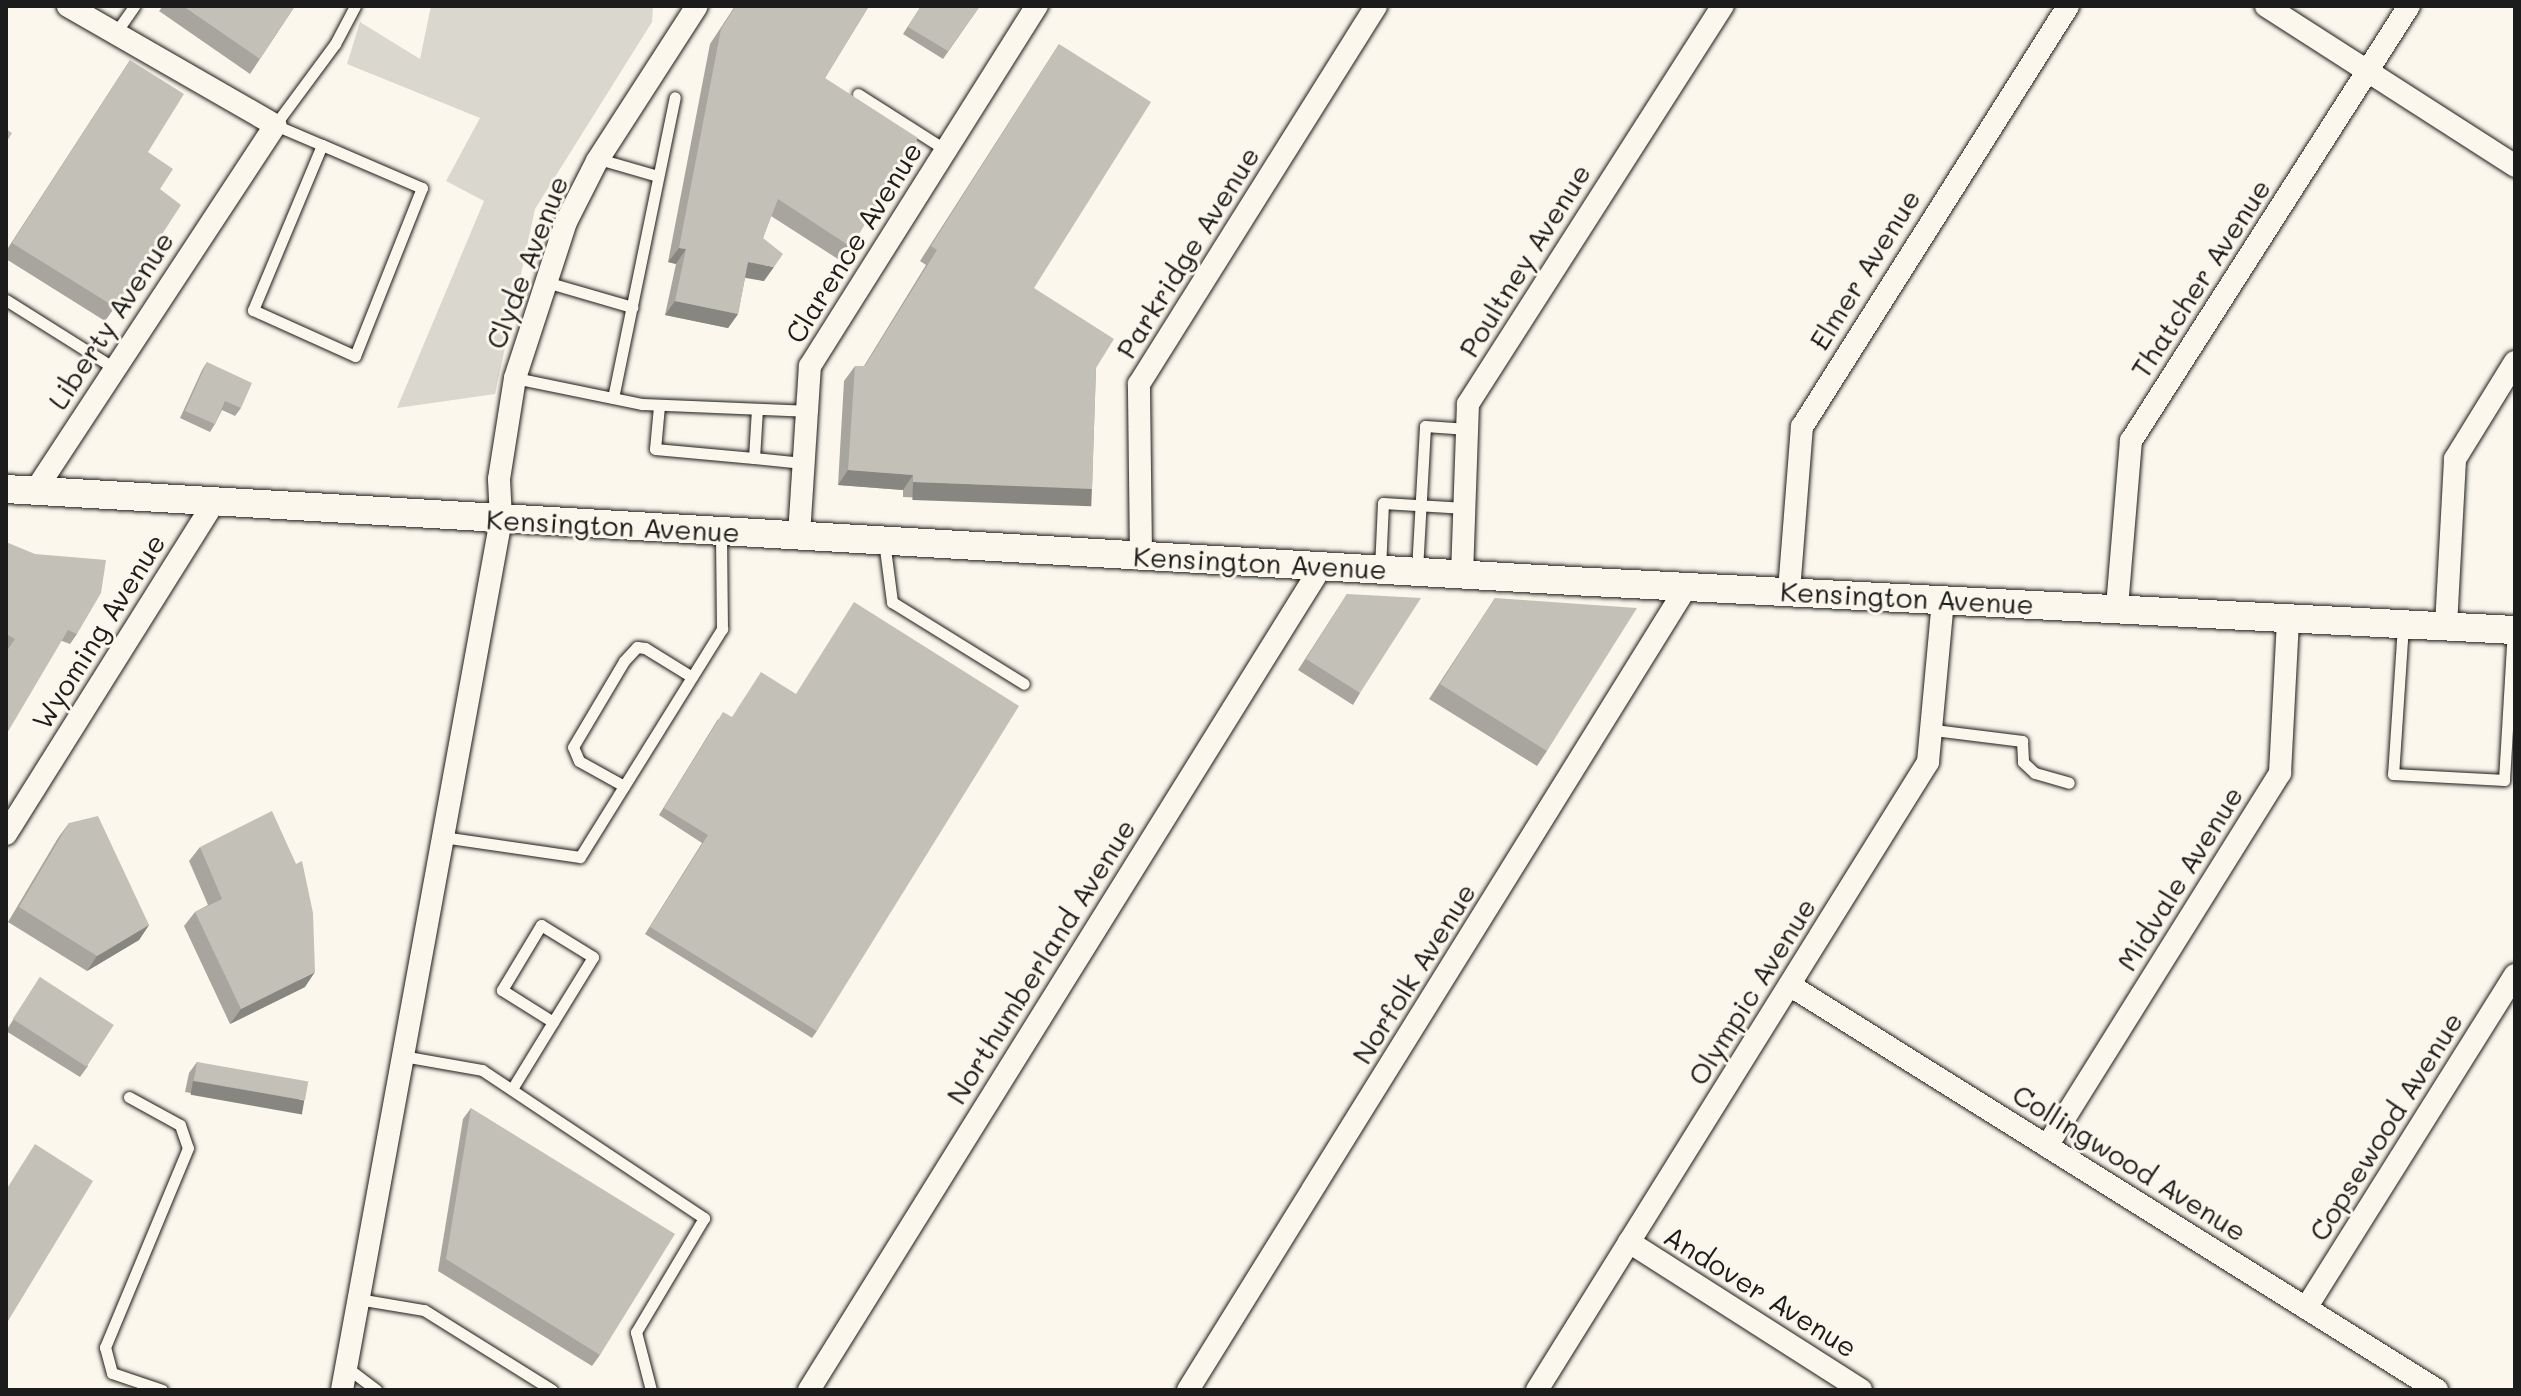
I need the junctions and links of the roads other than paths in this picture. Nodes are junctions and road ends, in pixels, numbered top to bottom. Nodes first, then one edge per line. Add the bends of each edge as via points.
1 (68, 6) edge
2 (134, 6) edge
3 (355, 6) edge
4 (697, 6) edge
5 (1037, 6) edge
6 (1376, 6) edge
7 (1723, 6) edge
8 (2068, 6) edge
9 (2266, 6) edge
10 (2409, 6) edge
11 (114, 35) junction
12 (2367, 71) junction
13 (858, 94) dead end
14 (675, 97) dead end
15 (275, 125) junction
16 (322, 145) junction
17 (946, 150) junction
18 (599, 159) junction
19 (2515, 166) edge
20 (658, 176) junction
21 (545, 281) junction
22 (6, 300) edge
23 (632, 307) junction
24 (2515, 362) edge
25 (114, 368) junction
26 (515, 378) junction
27 (613, 398) junction
28 (659, 406) junction
29 (757, 409) junction
30 (806, 411) junction
31 (1468, 429) junction
32 (754, 458) junction
33 (803, 463) junction
34 (6, 489) edge
35 (35, 491) junction
36 (215, 501) junction
37 (1420, 505) junction
38 (1465, 508) junction
39 (501, 519) junction
40 (721, 531) junction
41 (799, 535) junction
42 (884, 540) junction
43 (1141, 555) junction
44 (1323, 564) junction
45 (1380, 569) junction
46 (1417, 572) junction
47 (1462, 575) junction
48 (1687, 586) junction
49 (1789, 591) junction
50 (1943, 600) junction
51 (2117, 607) junction
52 (2288, 618) junction
53 (2403, 624) junction
54 (2446, 626) junction
55 (2514, 630) edge
56 (692, 677) junction
57 (1024, 684) dead end
58 (1934, 730) junction
59 (2069, 783) dead end
60 (624, 786) junction
61 (6, 834) edge
62 (443, 837) junction
63 (2515, 975) edge
64 (1791, 986) junction
65 (553, 1022) junction
66 (403, 1056) junction
67 (512, 1089) junction
68 (129, 1097) dead end
69 (2047, 1146) junction
70 (1629, 1242) junction
71 (358, 1299) junction
72 (2306, 1308) junction
73 (346, 1367) junction
74 (162, 1390) edge
75 (342, 1390) edge
76 (376, 1390) edge
77 (552, 1390) edge
78 (651, 1390) edge
79 (809, 1390) edge
80 (1188, 1390) edge
81 (1537, 1390) edge
82 (1861, 1390) edge
83 (2437, 1390) edge

1 - 11 street
2 - 11 lane
3 - 15 lane via 335,44
4 - 18 street, Clyde Avenue
5 - 17 street, Clarence Avenue
6 - 43 street, Parkridge Avenue via 1139,384
7 - 31 street, Poultney Avenue via 1468,404
8 - 49 street, Elmer Avenue via 1802,427
9 - 12 street
10 - 12 street, Thatcher Avenue
11 - 15 street
12 - 19 street
12 - 51 street, Thatcher Avenue via 2131,441
13 - 17 lane
14 - 20 lane
15 - 16 lane
15 - 25 street, Liberty Avenue
16 - 16 lane via 422,188 355,356 253,310
17 - 30 street, Clarence Avenue via 810,366
18 - 20 lane
18 - 21 street, Clyde Avenue via 566,222
20 - 23 lane
21 - 23 lane
21 - 26 street, Clyde Avenue
22 - 25 lane
23 - 27 lane
24 - 54 street via 2455,459
25 - 35 street, Liberty Avenue
26 - 27 lane
26 - 39 street, Clyde Avenue via 499,479
27 - 28 lane
28 - 29 lane
28 - 32 lane via 655,449
29 - 30 lane
29 - 32 lane
30 - 33 street, Clarence Avenue
31 - 37 lane via 1425,426
31 - 38 street, Poultney Avenue
32 - 33 lane
33 - 41 street, Clarence Avenue
34 - 35 street, Kensington Avenue
35 - 36 street, Kensington Avenue
36 - 39 street, Kensington Avenue
36 - 61 street, Wyoming Avenue
37 - 38 lane
37 - 45 lane via 1383,503
37 - 46 lane
38 - 47 street, Poultney Avenue
39 - 40 street, Kensington Avenue
39 - 62 street, Clyde Avenue
40 - 41 street, Kensington Avenue
40 - 56 lane via 722,629
41 - 42 street, Kensington Avenue
42 - 43 street, Kensington Avenue
42 - 57 lane via 892,602
43 - 44 street, Kensington Avenue
44 - 45 street, Kensington Avenue
44 - 79 street, Northumberland Avenue
45 - 46 street, Kensington Avenue
46 - 47 street, Kensington Avenue
47 - 48 street, Kensington Avenue
48 - 49 street, Kensington Avenue
48 - 80 street, Norfolk Avenue
49 - 50 street, Kensington Avenue
50 - 51 street, Kensington Avenue
50 - 58 street, Olympic Avenue
51 - 52 street, Kensington Avenue
52 - 53 street, Kensington Avenue
52 - 69 street, Midvale Avenue via 2280,773
53 - 54 street, Kensington Avenue
53 - 55 lane via 2393,774 2504,780
54 - 55 street, Kensington Avenue
56 - 60 lane
56 - 60 lane via 645,648 637,647 624,661 573,747 579,761
58 - 59 lane via 2022,741 2023,762 2035,773
58 - 64 street, Olympic Avenue via 1922,774
60 - 62 lane via 580,857
62 - 66 street, Clyde Avenue
63 - 72 street, Copsewood Avenue
64 - 69 street, Collingwood Avenue
64 - 70 street, Olympic Avenue
65 - 65 lane via 593,957 541,925 502,990
65 - 67 lane
66 - 67 lane via 482,1070
66 - 71 street, Clyde Avenue
67 - 78 lane via 704,1218 636,1332
68 - 74 lane via 180,1125 188,1148 105,1347 112,1373
69 - 72 street, Collingwood Avenue
70 - 81 street, Olympic Avenue
70 - 82 street, Andover Avenue
71 - 73 street, Clyde Avenue
71 - 77 lane via 424,1310
72 - 83 street, Collingwood Avenue
73 - 75 street, Clyde Avenue
73 - 76 lane

